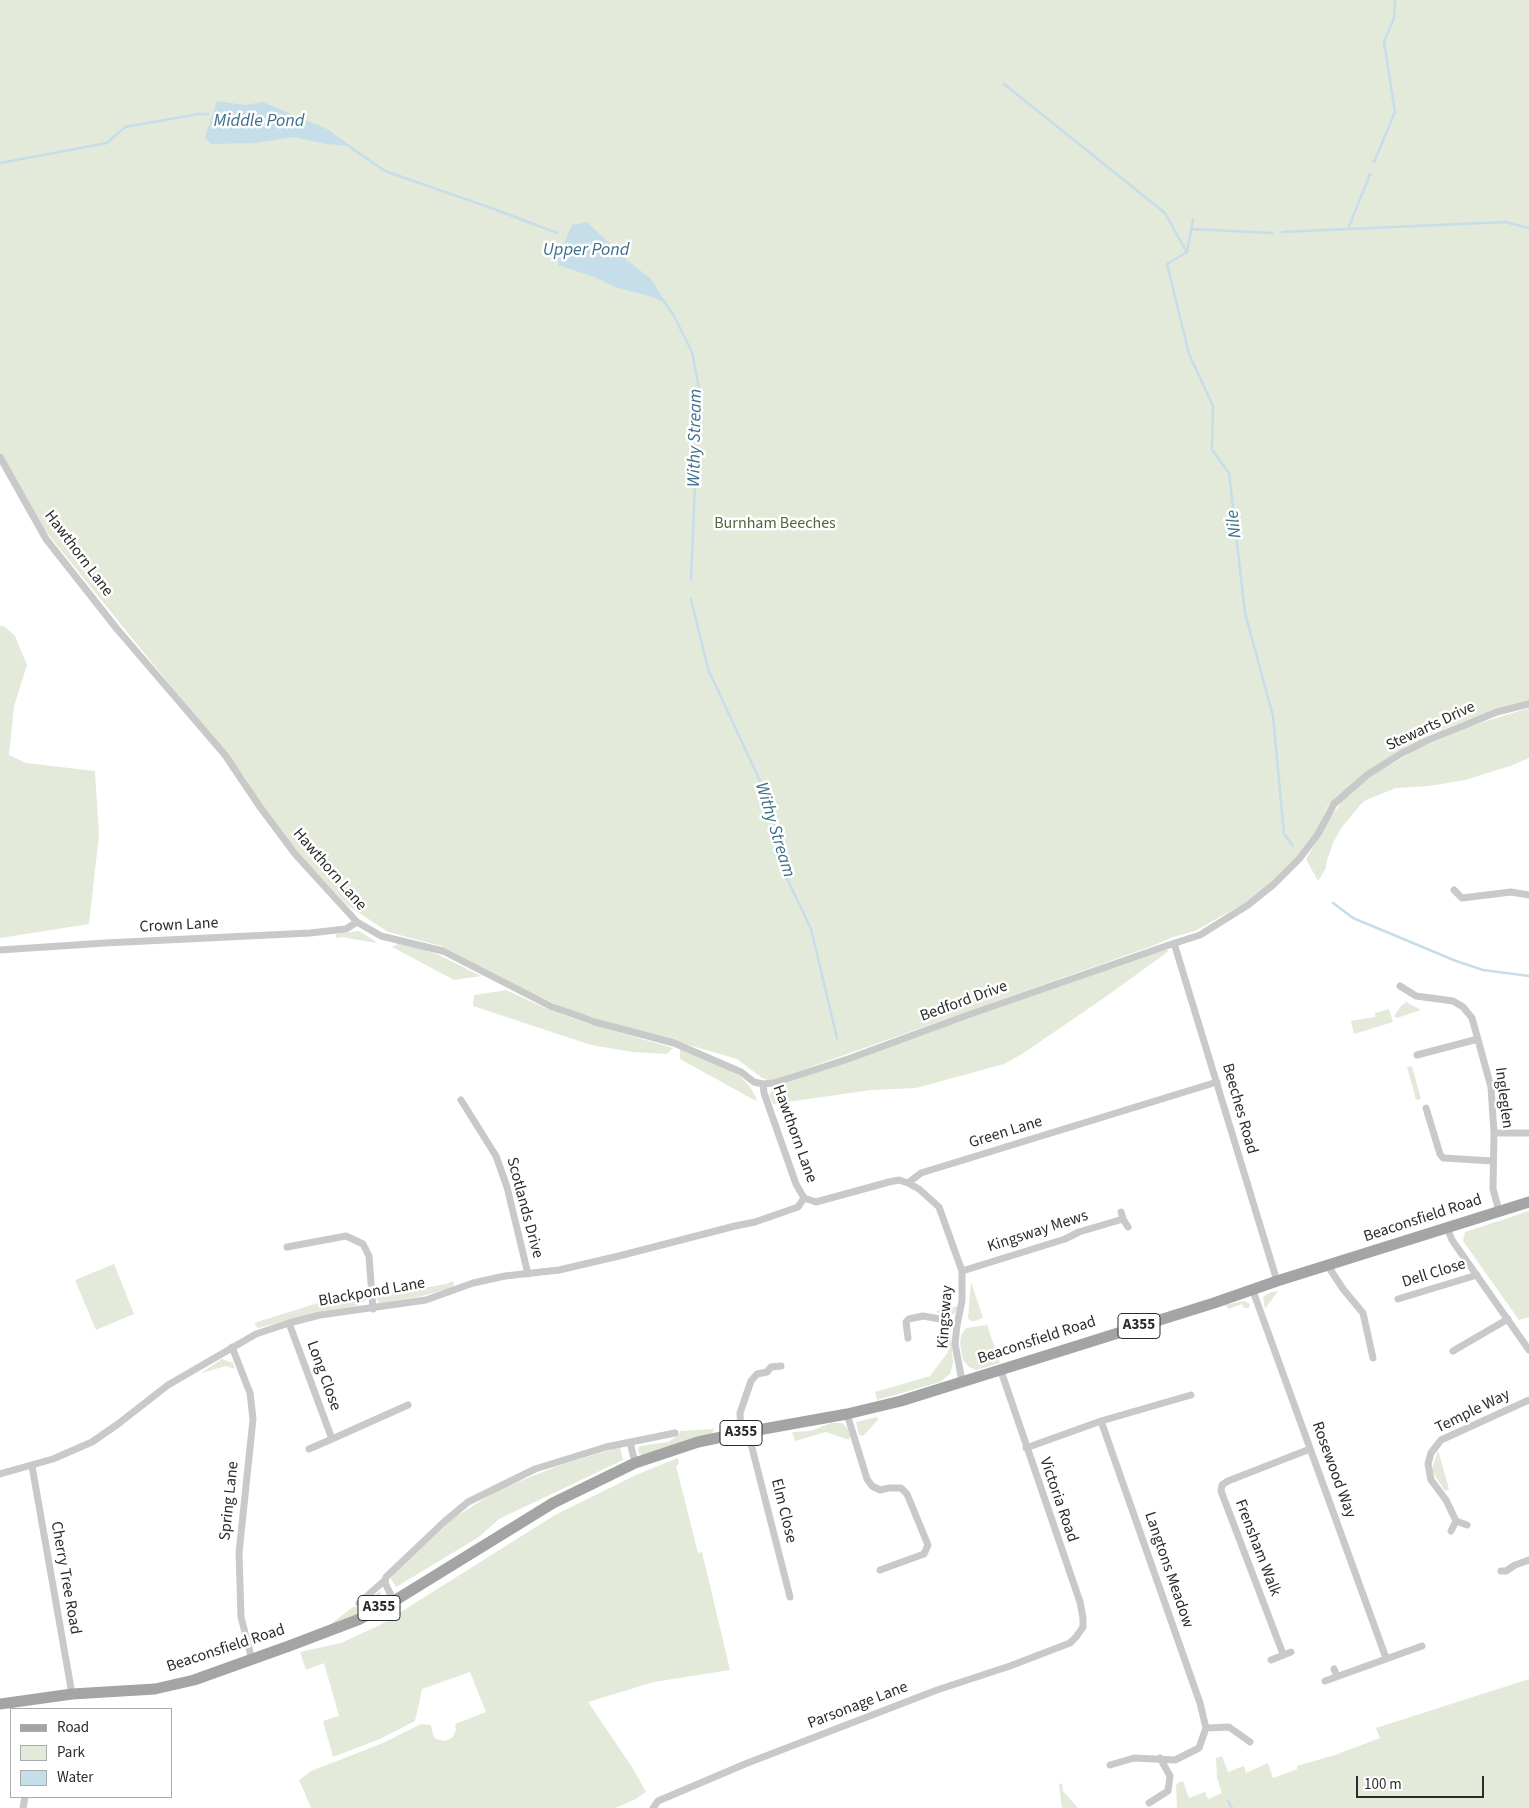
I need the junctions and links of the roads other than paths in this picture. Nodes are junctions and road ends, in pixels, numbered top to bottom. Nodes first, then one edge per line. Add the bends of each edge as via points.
1 (0, 457) edge
2 (1529, 704) edge
3 (1454, 890) dead end
4 (1529, 895) edge
5 (356, 922) junction
6 (1174, 943) junction
7 (0, 950) edge
8 (1400, 986) dead end
9 (1478, 1039) junction
10 (1417, 1055) dead end
11 (1217, 1082) junction
12 (763, 1084) junction
13 (461, 1100) dead end
14 (1426, 1108) dead end
15 (1494, 1133) junction
16 (1529, 1133) edge
17 (1493, 1161) junction
18 (908, 1183) junction
19 (804, 1198) junction
20 (1529, 1202) edge
21 (1499, 1211) junction
22 (1128, 1227) dead end
23 (1447, 1228) junction
24 (287, 1247) dead end
25 (1328, 1266) junction
26 (962, 1270) junction
27 (528, 1274) junction
28 (1477, 1275) junction
29 (1277, 1281) junction
30 (1253, 1291) junction
31 (1398, 1299) dead end
32 (373, 1309) junction
33 (1508, 1319) junction
34 (289, 1323) junction
35 (957, 1325) junction
36 (908, 1338) dead end
37 (232, 1347) junction
38 (1529, 1350) edge
39 (1453, 1352) dead end
40 (1373, 1358) dead end
41 (781, 1366) dead end
42 (1001, 1370) junction
43 (962, 1381) junction
44 (1191, 1395) dead end
45 (1529, 1400) edge
46 (408, 1405) dead end
47 (847, 1414) junction
48 (1101, 1421) junction
49 (744, 1432) junction
50 (675, 1433) dead end
51 (332, 1439) junction
52 (630, 1442) junction
53 (310, 1448) dead end
54 (1026, 1448) junction
55 (1310, 1449) junction
56 (635, 1463) junction
57 (32, 1466) junction
58 (0, 1474) edge
59 (1456, 1521) junction
60 (1467, 1525) dead end
61 (1451, 1531) dead end
62 (1529, 1560) edge
63 (880, 1570) dead end
64 (1501, 1571) dead end
65 (384, 1580) junction
66 (790, 1597) dead end
67 (394, 1601) junction
68 (359, 1603) dead end
69 (1076, 1637) joint
70 (1422, 1646) dead end
71 (1291, 1652) dead end
72 (1283, 1654) junction
73 (1386, 1658) junction
74 (252, 1660) junction
75 (1271, 1660) dead end
76 (1325, 1681) dead end
77 (72, 1694) junction
78 (7, 1706) edge
79 (1206, 1728) junction
80 (1250, 1742) dead end
81 (1160, 1758) junction
82 (1110, 1765) dead end
83 (1148, 1803) dead end
84 (653, 1808) edge

1 - 5 street, Hawthorn Lane via 46,539 117,629 225,755 294,854
2 - 6 street, Stewarts Drive via 1497,712 1428,740 1367,776 1334,804 1318,834 1273,886 1200,935
3 - 4 street via 1462,898 1511,892
5 - 7 street, Crown Lane via 346,929 310,933
5 - 12 street, Hawthorn Lane via 380,936 443,951 550,1006 595,1022 674,1042
6 - 11 street, Beeches Road
6 - 12 street, Bedford Drive via 848,1059
8 - 9 street, Ingleglen via 1416,996 1453,1001 1463,1007 1472,1018
9 - 10 street
9 - 15 street, Ingleglen via 1491,1087
11 - 18 street, Green Lane via 921,1173
11 - 29 street, Beeches Road
12 - 19 street, Hawthorn Lane via 796,1184
13 - 27 street, Scotlands Drive via 496,1156 508,1187
14 - 17 street via 1443,1158
15 - 16 street
15 - 17 street, Ingleglen
17 - 21 street, Ingleglen via 1493,1190
18 - 19 street, Green Lane via 899,1180 889,1182 816,1202
18 - 26 street, Kingsway via 939,1207
19 - 27 street, Blackpond Lane via 798,1207 754,1222 619,1256
20 - 21 main road, Beaconsfield Road / A355
21 - 23 main road, Beaconsfield Road / A355
22 - 26 street, Kingsway Mews via 1122,1216 1065,1239
23 - 25 main road, Beaconsfield Road / A355
23 - 28 street
24 - 32 street via 346,1236 363,1244 368,1256
25 - 29 main road, Beaconsfield Road / A355
25 - 40 street via 1363,1313
26 - 35 street, Kingsway via 962,1301
27 - 32 street, Blackpond Lane via 473,1283 426,1300
28 - 31 street, Dell Close
28 - 33 street
29 - 30 main road, Beaconsfield Road / A355
30 - 42 main road, Beaconsfield Road / A355
30 - 55 street, Rosewood Way
32 - 34 street, Blackpond Lane via 320,1315
33 - 38 street
33 - 39 street
34 - 37 street, Blackpond Lane via 256,1334
34 - 51 street, Long Close
35 - 36 street via 923,1316 909,1319 906,1322
35 - 43 street, Kingsway via 955,1344
37 - 57 street, Blackpond Lane via 168,1385 92,1442
37 - 74 street, Spring Lane via 250,1393 253,1419 239,1554 242,1617
41 - 49 street, Elm Close via 757,1374 751,1382 740,1413
42 - 43 main road, Beaconsfield Road / A355
42 - 54 street, Victoria Road
43 - 47 main road, Beaconsfield Road / A355
44 - 48 street
45 - 59 street, Temple Way via 1441,1440 1431,1454 1428,1464 1431,1480
46 - 51 street, Long Close
47 - 49 main road, Beaconsfield Road / A355
47 - 63 street via 867,1479 880,1490 901,1488 907,1494 928,1545 924,1554
48 - 54 street
48 - 79 street, Langtons Meadow
49 - 56 main road, Beaconsfield Road / A355 via 698,1442
49 - 66 street, Elm Close
50 - 52 street
51 - 53 street, Long Close
52 - 56 street
52 - 65 street via 535,1469 468,1502
54 - 69 street, Victoria Road via 1080,1602 1083,1627
55 - 72 street, Frensham Walk via 1228,1481 1220,1491 1262,1590
55 - 73 street, Rosewood Way
56 - 67 main road, Beaconsfield Road / A355 via 553,1503
57 - 58 street, Blackpond Lane
57 - 77 street, Cherry Tree Road
59 - 60 street
59 - 61 street
62 - 64 street
65 - 67 street
65 - 68 street
67 - 74 main road, Beaconsfield Road / A355 via 329,1632
69 - 84 street, Parsonage Lane via 1070,1643 745,1764 658,1801
70 - 73 street
71 - 72 street
72 - 75 street
73 - 76 street via 1336,1673
74 - 77 main road, Beaconsfield Road / A355 via 194,1680 155,1689
77 - 78 main road, Beaconsfield Road / A355
79 - 80 street via 1229,1727
79 - 81 street via 1199,1748 1175,1760
81 - 82 street via 1134,1758
81 - 83 street via 1170,1776 1168,1791

